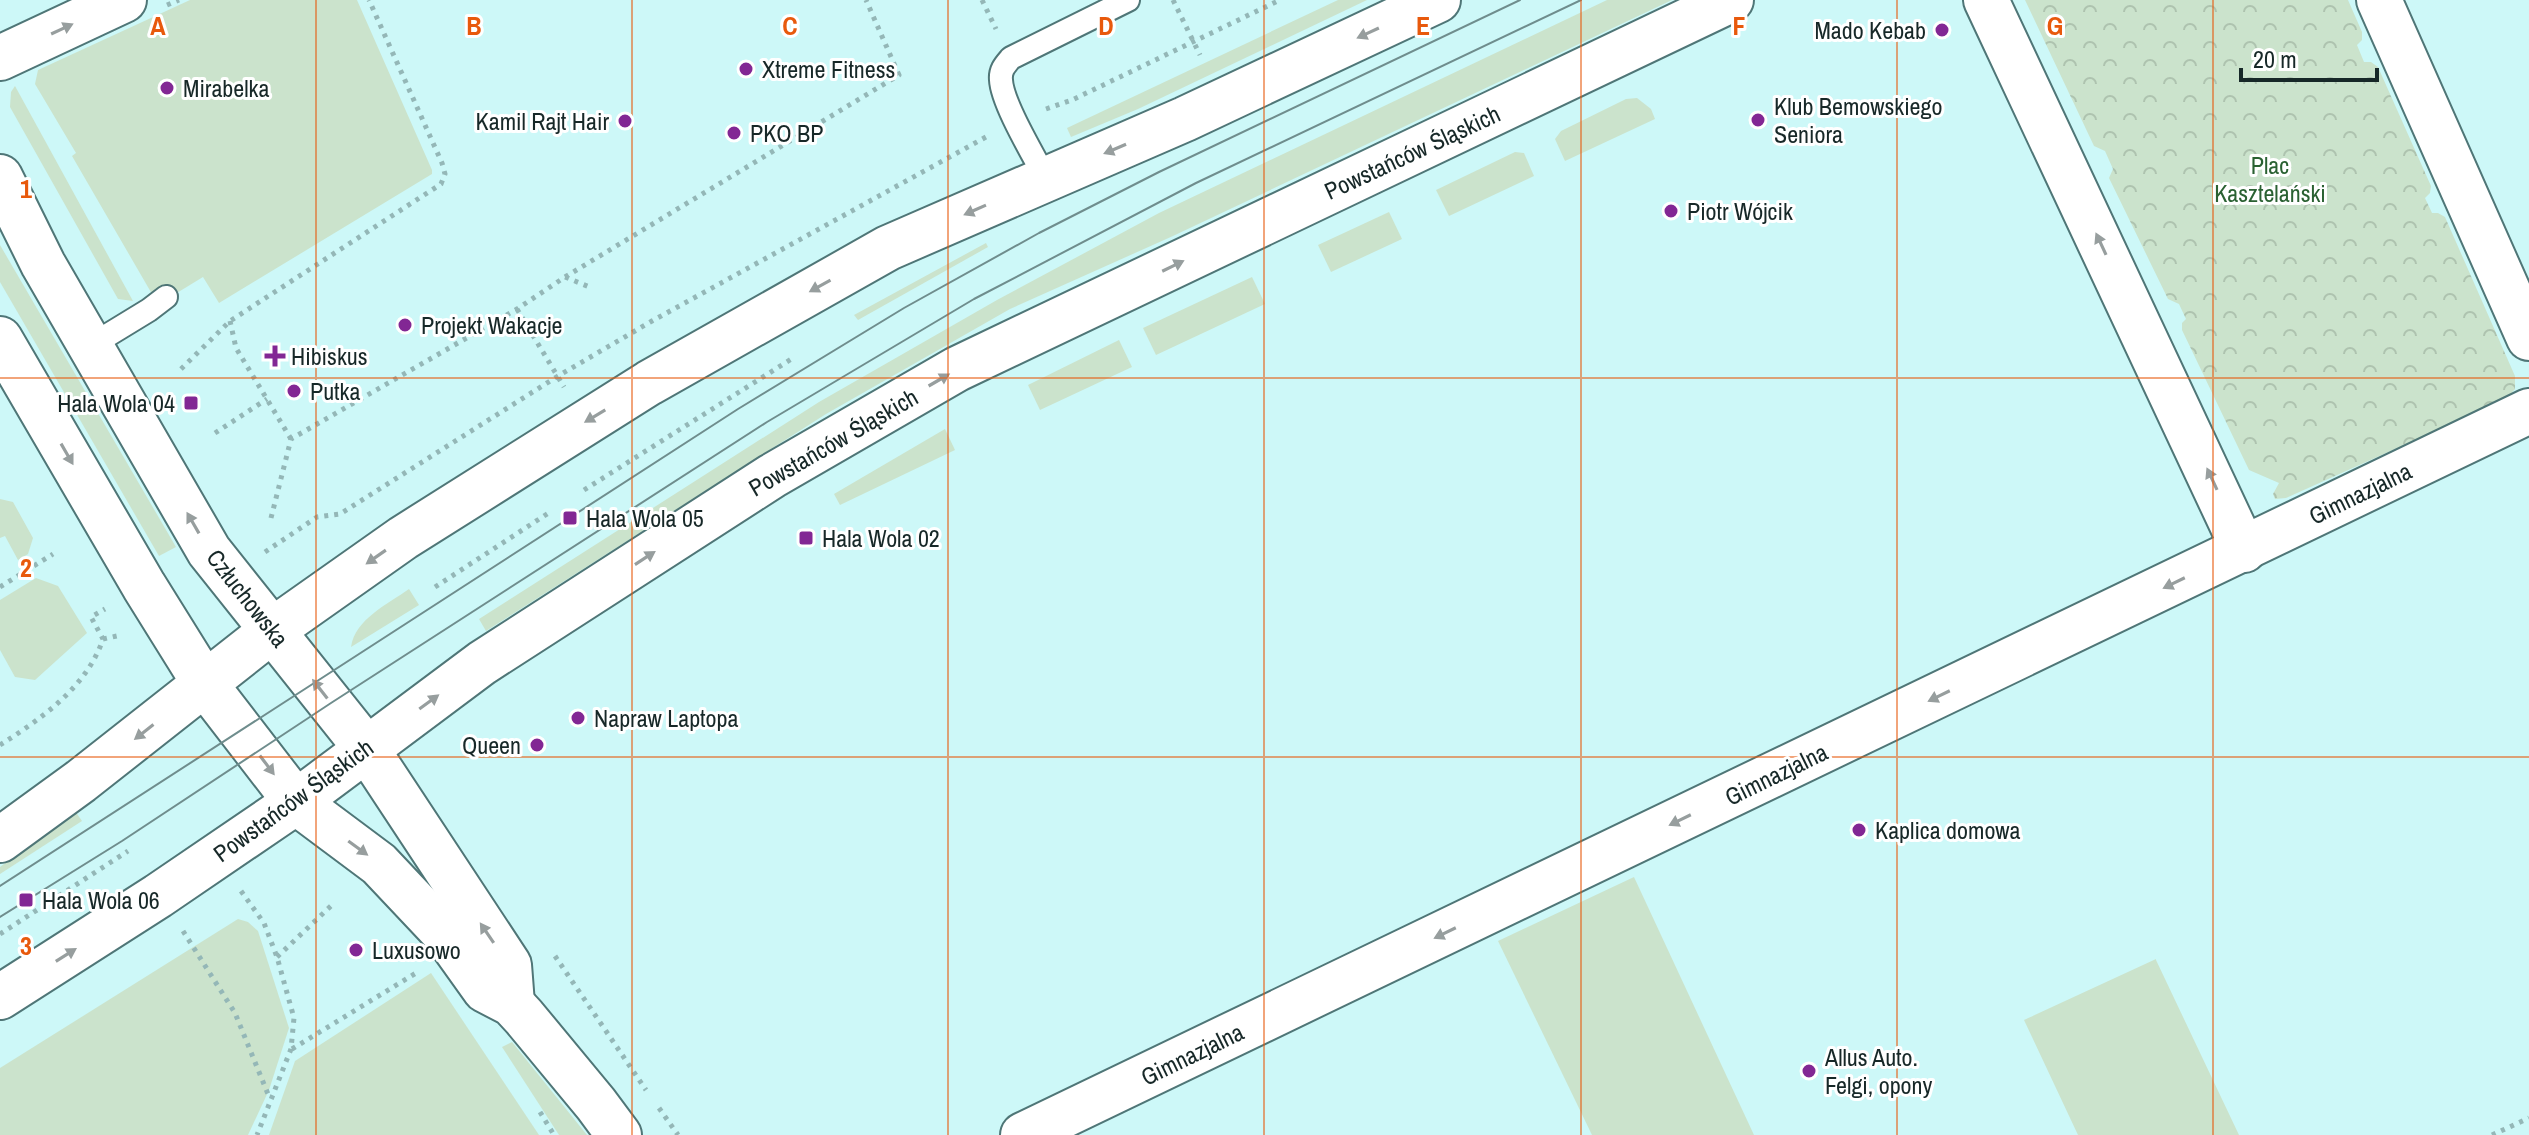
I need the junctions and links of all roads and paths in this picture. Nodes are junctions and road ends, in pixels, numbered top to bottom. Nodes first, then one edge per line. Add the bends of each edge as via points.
1 (124, 0) edge
2 (369, 0) edge
3 (866, 0) edge
4 (1128, 0) edge
5 (1173, 0) edge
6 (1438, 0) edge
7 (1731, 0) edge
8 (1986, 0) edge
9 (2379, 0) edge
10 (1200, 55) dead end
11 (0, 58) edge
12 (0, 177) edge
13 (1046, 179) junction
14 (565, 277) junction
15 (592, 288) dead end
16 (166, 297) dead end
17 (517, 309) junction
18 (230, 321) junction
19 (2529, 338) edge
20 (0, 339) edge
21 (90, 346) junction
22 (794, 357) dead end
23 (181, 369) dead end
24 (570, 397) dead end
25 (267, 399) junction
26 (2529, 411) edge
27 (215, 433) dead end
28 (291, 439) junction
29 (584, 490) dead end
30 (550, 512) dead end
31 (271, 518) dead end
32 (2244, 550) junction
33 (53, 554) dead end
34 (428, 577) dead end
35 (0, 587) edge
36 (110, 607) dead end
37 (274, 629) junction
38 (205, 684) junction
39 (0, 745) edge
40 (366, 748) junction
41 (296, 802) junction
42 (0, 840) edge
43 (136, 862) dead end
44 (239, 887) dead end
45 (334, 903) dead end
46 (179, 926) dead end
47 (0, 934) edge
48 (554, 955) dead end
49 (277, 957) junction
50 (422, 969) dead end
51 (0, 997) edge
52 (512, 1004) junction
53 (291, 1049) junction
54 (270, 1100) junction
55 (539, 1111) dead end
56 (2529, 1118) edge
57 (257, 1135) edge
58 (554, 1135) edge
59 (619, 1135) edge
60 (678, 1135) edge
61 (1023, 1135) edge
62 (2492, 1135) edge

11 -> 1 street
2 - 18 path via 442,163 441,184
3 - 14 path via 899,75
4 - 13 lane via 1011,58 1003,67 1004,95
5 - 10 path
6 -> 13 street
40 -> 7 street, Powstańców Śląskich via 482,663 772,476 957,369
32 -> 8 street
9 - 19 street
12 - 21 street, Człuchowska
13 -> 37 street via 888,248 649,383 403,538
14 - 15 path
14 - 17 path
16 - 21 lane
17 - 24 path
17 - 28 path
18 - 23 path
18 - 25 path via 236,348
20 -> 38 street
37 -> 21 street, Człuchowska via 209,551
22 - 29 path
25 - 27 path
25 - 28 path
26 - 32 street, Gimnazjalna
28 - 31 path
30 - 34 path via 436,590
32 -> 61 street, Gimnazjalna
33 - 35 path
36 - 39 path via 91,617 103,639 70,693
37 - 38 street
40 -> 37 street, Człuchowska
38 -> 41 street
38 -> 42 street
40 - 41 street, Powstańców Śląskich
52 -> 40 street, Człuchowska via 509,965
51 -> 41 street, Powstańców Śląskich
41 -> 52 street via 379,864 445,934 485,990
43 - 47 path via 126,849
44 - 49 path via 264,923
45 - 49 path
46 - 54 path via 235,1013
48 - 60 path
49 - 53 path via 294,1018
50 - 53 path
52 - 59 street
53 - 54 path
54 - 57 path
55 - 58 path
56 - 62 path

